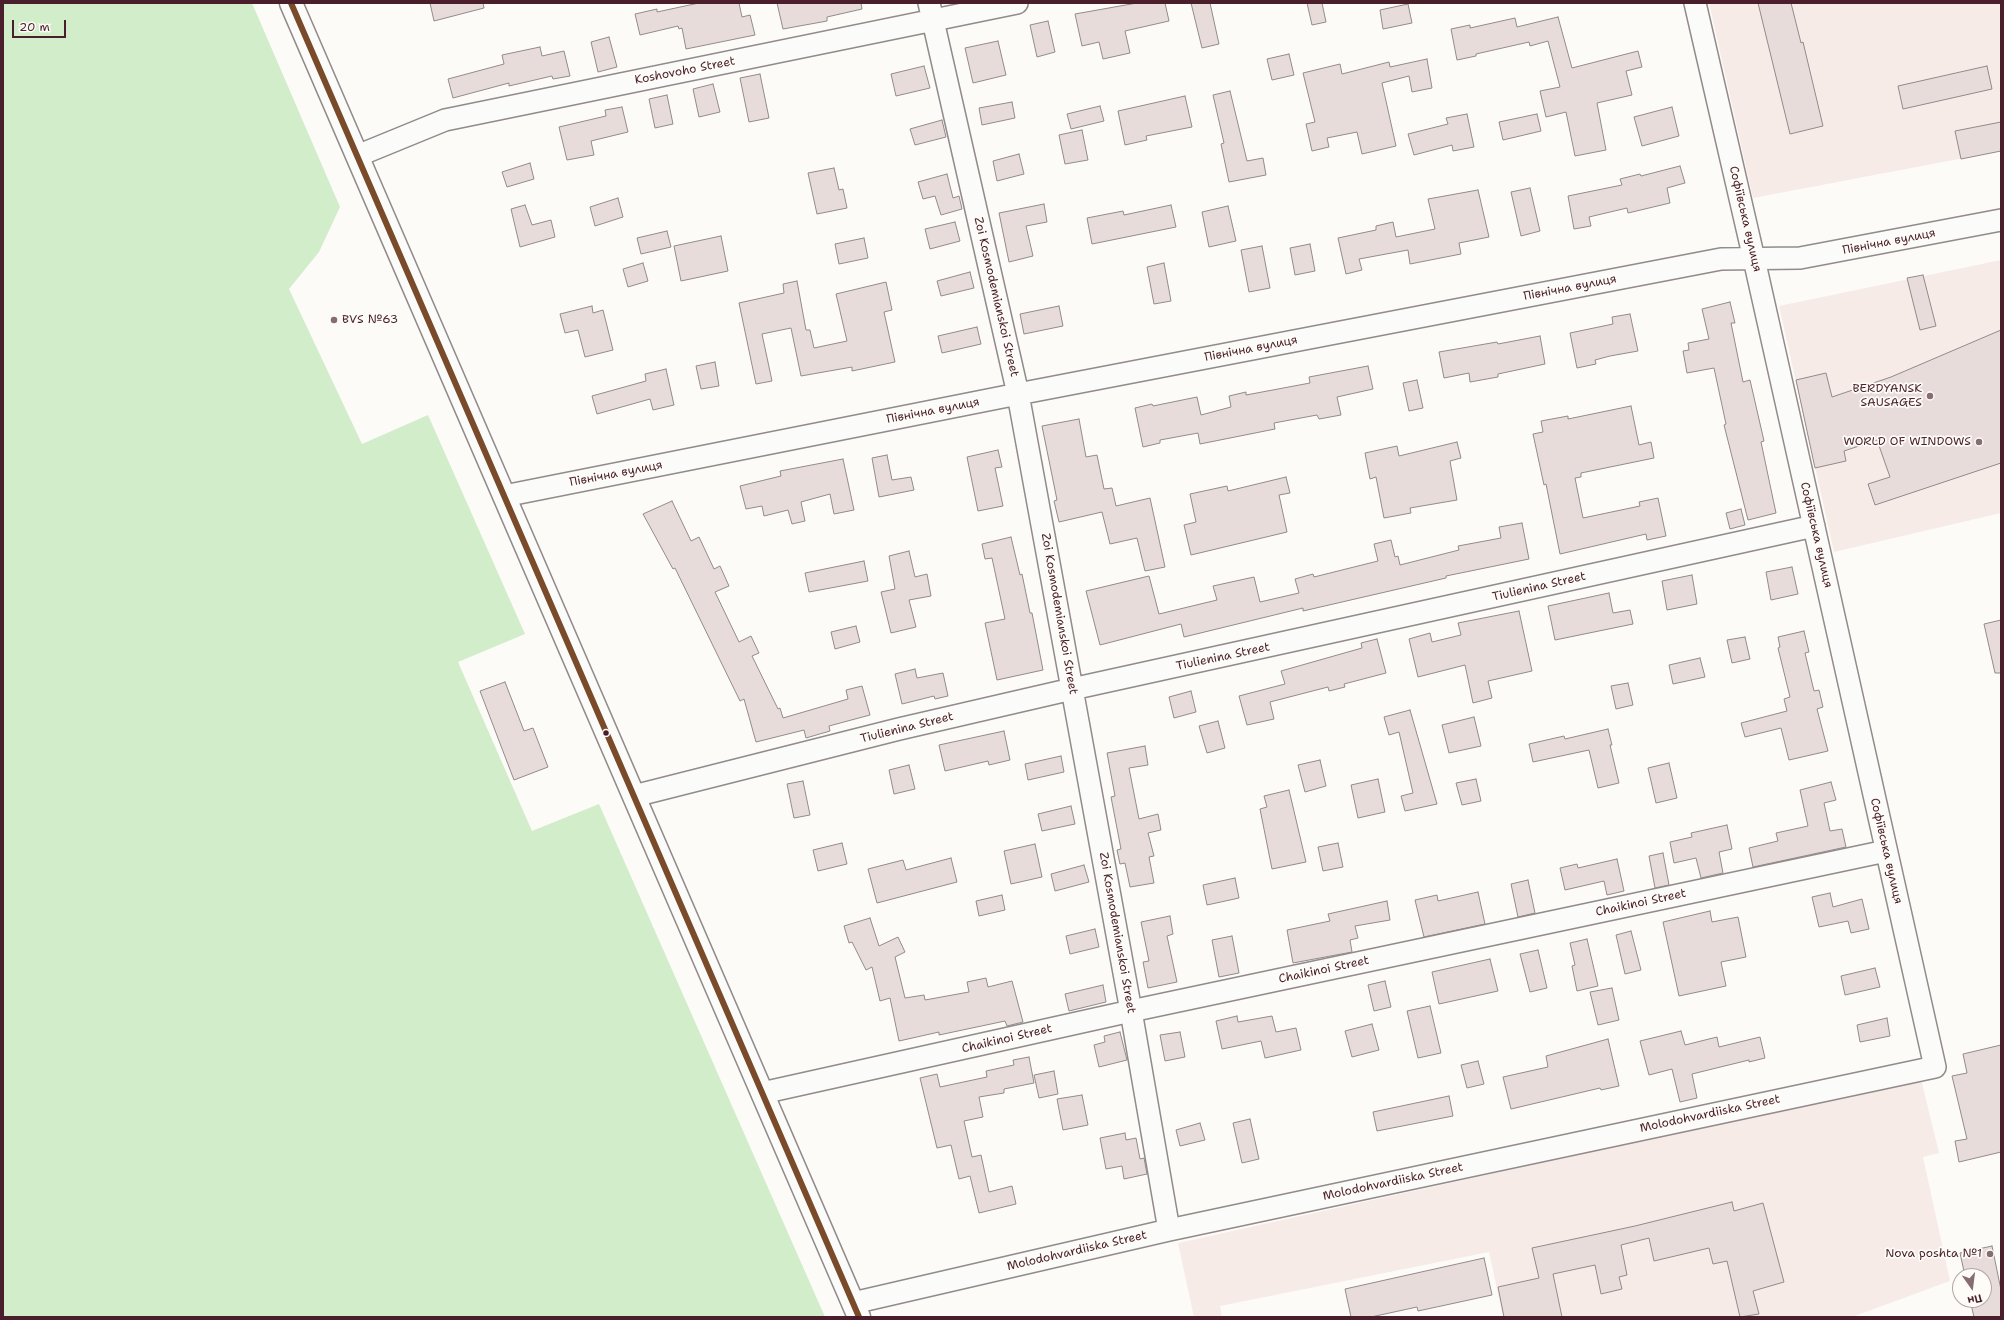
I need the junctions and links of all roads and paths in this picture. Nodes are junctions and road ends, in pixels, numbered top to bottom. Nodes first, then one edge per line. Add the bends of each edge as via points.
1 (291, 3) edge
2 (1017, 3) edge
3 (1695, 3) edge
4 (930, 12) edge
5 (357, 156) junction
6 (2001, 220) edge
7 (1754, 259) junction
8 (1018, 394) junction
9 (504, 496) junction
10 (1814, 526) junction
11 (1072, 689) junction
12 (634, 796) junction
13 (1886, 851) junction
14 (1131, 1011) junction
15 (1935, 1067) joint
16 (762, 1093) junction
17 (1169, 1230) junction
18 (856, 1310) edge

1 - 5 main road
2 - 4 street, Koshovoho Street
3 - 7 street, Софіївська вулиця
4 - 5 street, Koshovoho Street via 444,120
4 - 8 street, Zoi Kosmodemianskoi Street
5 - 9 main road
6 - 7 street, Північна вулиця via 1800,258
7 - 8 street, Північна вулиця via 1722,259
7 - 10 street, Софіївська вулиця
8 - 9 street, Північна вулиця
8 - 11 street, Zoi Kosmodemianskoi Street
9 - 12 main road
10 - 11 street, Tiulienina Street
10 - 13 street, Софіївська вулиця
11 - 12 street, Tiulienina Street via 899,729
11 - 14 street, Zoi Kosmodemianskoi Street
12 - 16 main road
13 - 14 street, Chaikinoi Street
13 - 15 street, Софіївська вулиця
14 - 16 street, Chaikinoi Street
14 - 17 street, Zoi Kosmodemianskoi Street
15 - 17 street, Molodohvardiiska Street
16 - 18 main road
17 - 18 street, Molodohvardiiska Street

